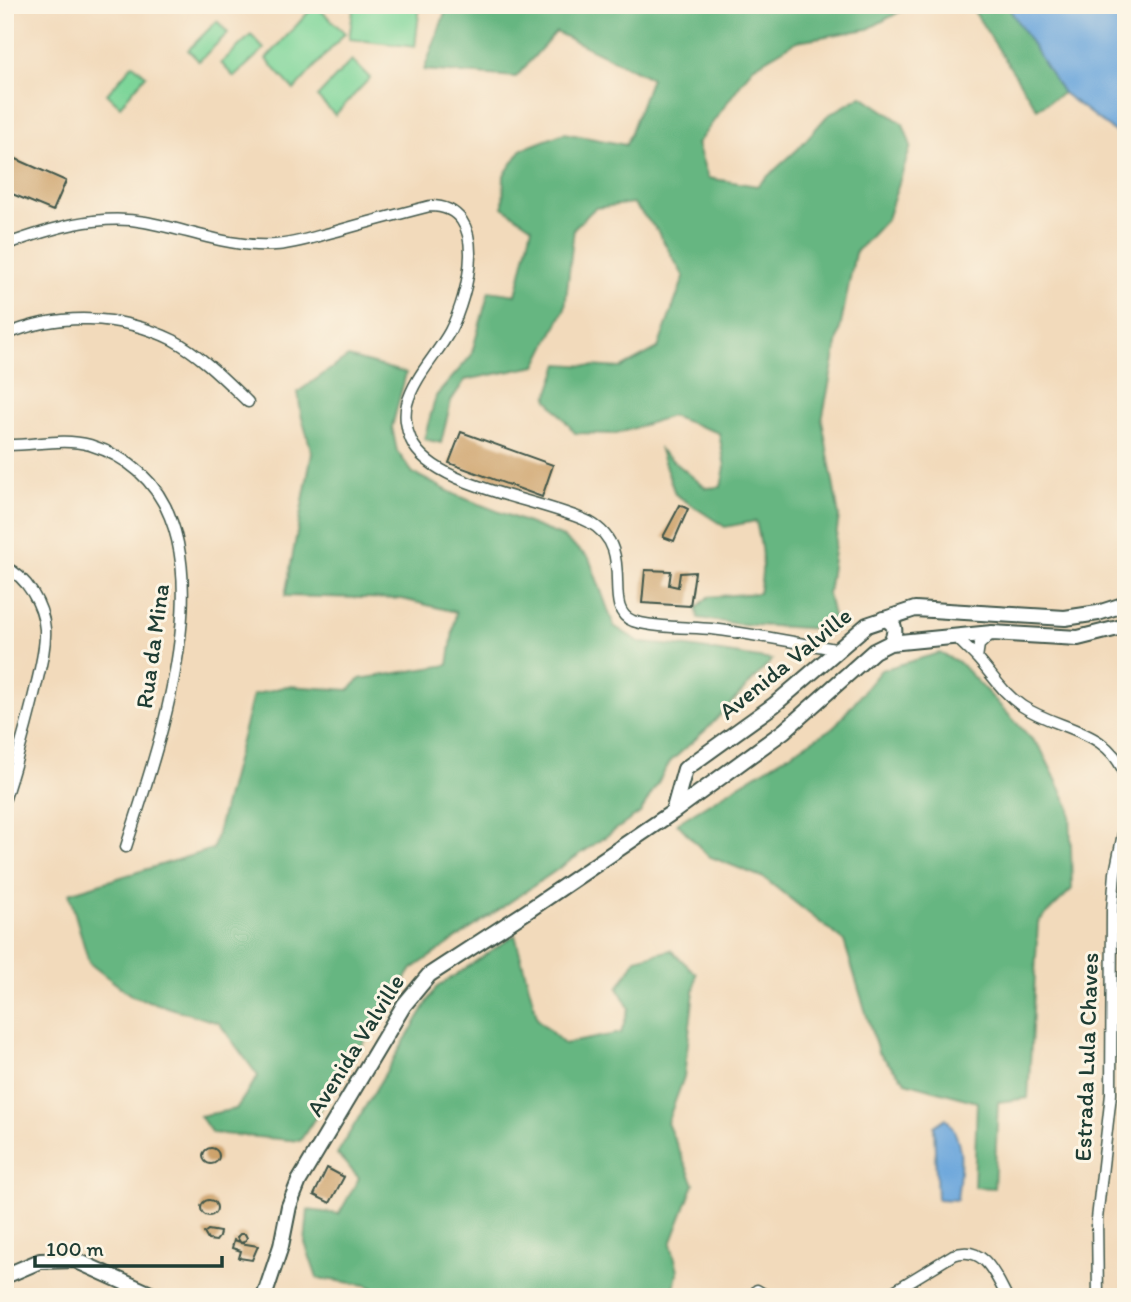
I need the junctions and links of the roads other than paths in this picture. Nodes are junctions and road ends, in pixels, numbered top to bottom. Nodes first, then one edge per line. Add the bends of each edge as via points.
1 (5, 245) edge
2 (5, 335) edge
3 (248, 401) dead end
4 (5, 445) edge
5 (5, 567) edge
6 (1126, 604) edge
7 (883, 619) junction
8 (1126, 626) edge
9 (862, 628) junction
10 (992, 633) junction
11 (955, 636) junction
12 (890, 643) junction
13 (837, 649) junction
14 (874, 651) junction
15 (977, 657) junction
16 (734, 733) junction
17 (736, 765) junction
18 (1126, 777) edge
19 (5, 798) edge
20 (673, 812) junction
21 (1126, 819) edge
22 (126, 847) dead end
23 (5, 1276) edge
24 (757, 1290) dead end
25 (157, 1297) edge
26 (264, 1297) edge
27 (769, 1297) edge
28 (884, 1297) edge
29 (1007, 1297) edge
30 (1098, 1297) edge

1 - 13 street via 94,220 121,220 143,221 217,241 277,245 443,206 468,229 471,255 451,329 407,402 410,439 426,461 458,478 570,513 593,525 614,549 618,604 631,620
2 - 3 street via 68,319 116,321 143,328 197,356
4 - 22 street, Rua da Mina via 63,441 113,454 152,487 164,503 177,537 183,572 180,632 154,757
5 - 19 street via 34,594 45,630 42,659
6 - 7 main road, Avenida Valville via 1065,618 915,609
7 - 9 main road, Avenida Valville
7 - 12 main road via 894,627
8 - 10 main road via 1078,638
9 - 13 main road, Avenida Valville
9 - 14 main road via 861,641
10 - 11 main road
10 - 15 street via 979,645
11 - 12 main road
11 - 15 street
12 - 14 main road, Avenida Valville
13 - 16 main road, Avenida Valville via 774,705
14 - 17 main road, Avenida Valville via 784,730
15 - 18 street via 997,684 1023,706 1102,743
16 - 17 main road via 724,748 726,758
16 - 20 main road, Avenida Valville via 685,769
17 - 20 main road, Avenida Valville
20 - 26 main road, Avenida Valville via 419,984 299,1181
21 - 30 street, Estrada Lula Chaves via 1112,911 1111,1094 1097,1219
23 - 25 main road via 40,1261 75,1260
24 - 27 street
28 - 29 street via 963,1251 979,1255 987,1263

